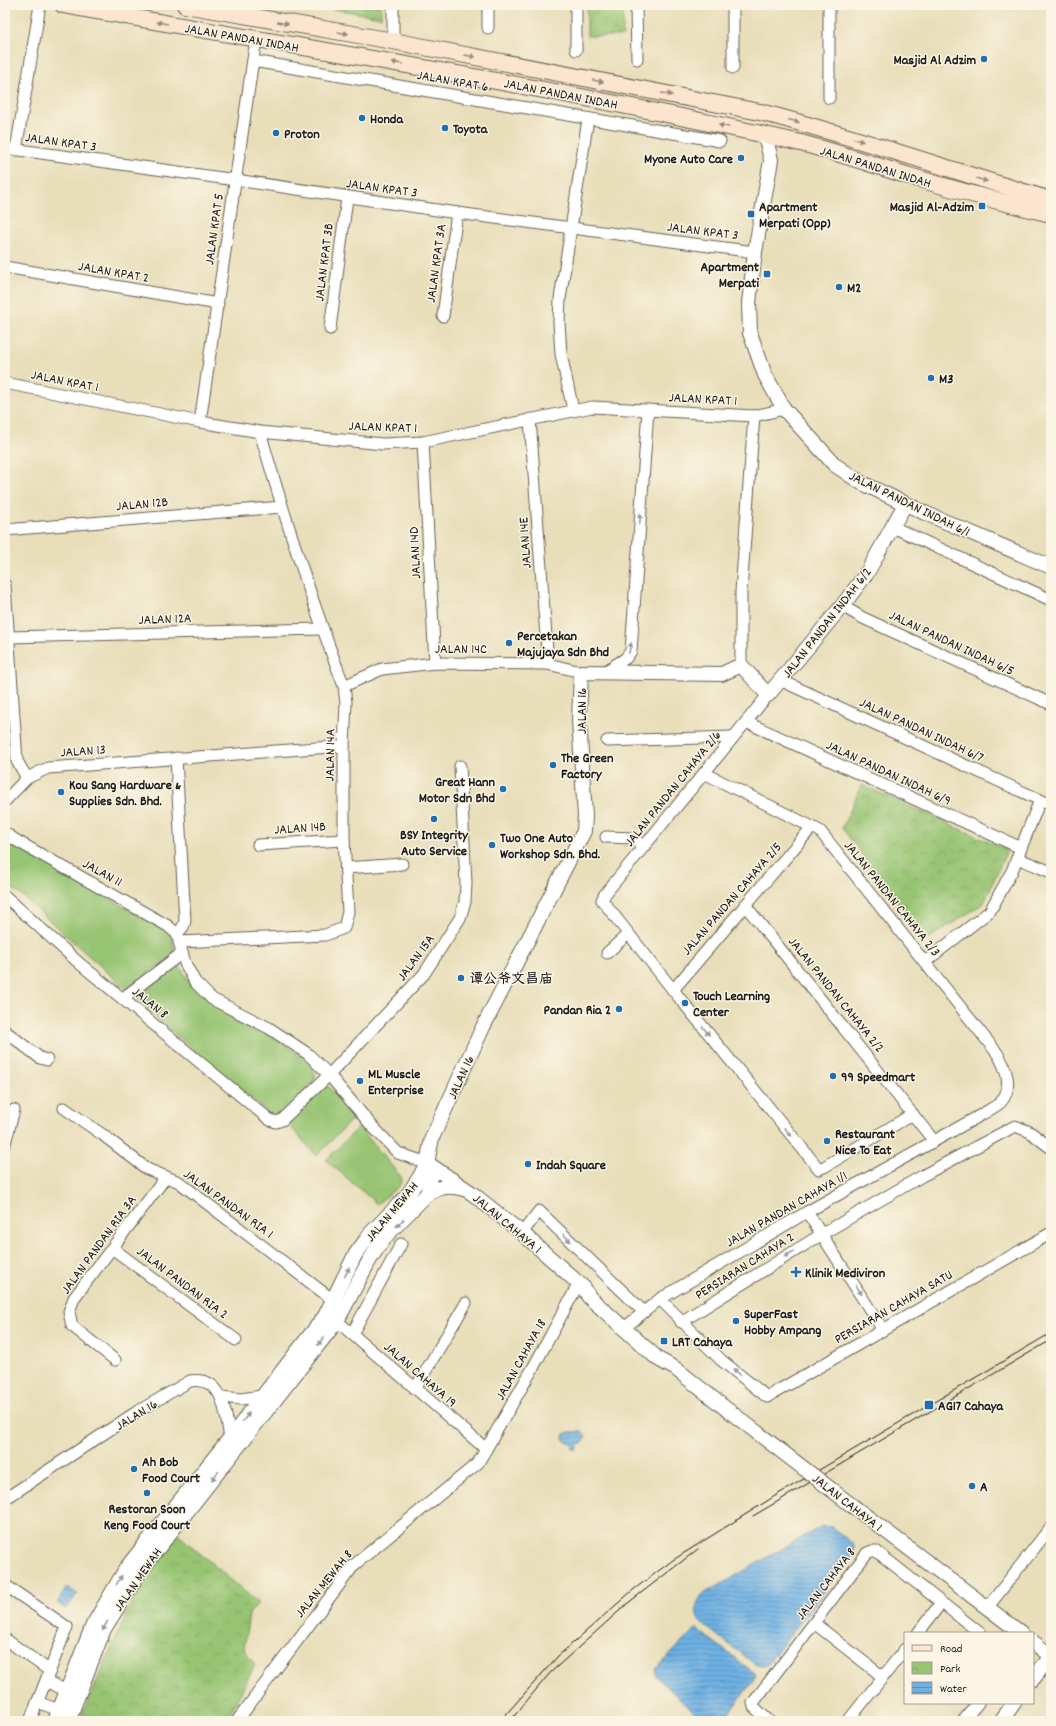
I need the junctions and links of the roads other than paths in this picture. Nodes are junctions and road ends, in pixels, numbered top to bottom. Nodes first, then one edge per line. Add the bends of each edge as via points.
1 (40, 5) edge
2 (64, 5) edge
3 (185, 5) edge
4 (240, 5) edge
5 (393, 5) edge
6 (488, 5) edge
7 (576, 5) edge
8 (636, 5) edge
9 (732, 5) edge
10 (829, 5) edge
11 (263, 19) junction
12 (488, 28) dead end
13 (256, 40) junction
14 (393, 41) junction
15 (576, 50) dead end
16 (637, 59) dead end
17 (253, 61) junction
18 (733, 68) dead end
19 (829, 98) dead end
20 (588, 119) junction
21 (762, 134) junction
22 (720, 141) dead end
23 (795, 141) junction
24 (5, 148) edge
25 (16, 150) junction
26 (771, 160) junction
27 (236, 180) junction
28 (347, 198) junction
29 (1051, 200) edge
30 (457, 213) junction
31 (1051, 214) edge
32 (571, 228) junction
33 (755, 252) junction
34 (5, 267) edge
35 (218, 304) junction
36 (442, 316) dead end
37 (330, 329) dead end
38 (5, 383) edge
39 (784, 408) junction
40 (573, 410) junction
41 (648, 410) junction
42 (754, 416) junction
43 (530, 419) junction
44 (200, 422) junction
45 (260, 432) junction
46 (424, 442) junction
47 (905, 504) junction
48 (282, 507) junction
49 (893, 527) junction
50 (5, 530) edge
51 (1051, 567) edge
52 (5, 585) edge
53 (1051, 600) edge
54 (842, 606) junction
55 (322, 629) junction
56 (9, 638) junction
57 (434, 663) junction
58 (548, 664) junction
59 (741, 666) junction
60 (581, 672) junction
61 (603, 673) junction
62 (780, 680) junction
63 (344, 686) junction
64 (768, 695) junction
65 (1051, 704) edge
66 (746, 722) junction
67 (733, 737) junction
68 (607, 741) dead end
69 (344, 746) junction
70 (176, 758) junction
71 (460, 766) dead end
72 (704, 773) junction
73 (27, 778) junction
74 (1040, 800) junction
75 (5, 802) edge
76 (1051, 805) edge
77 (812, 827) junction
78 (5, 833) edge
79 (606, 837) dead end
80 (344, 840) junction
81 (258, 845) dead end
82 (643, 847) junction
83 (1019, 853) junction
84 (402, 864) dead end
85 (346, 868) junction
86 (1051, 872) edge
87 (5, 896) edge
88 (745, 905) junction
89 (628, 934) junction
90 (180, 943) junction
91 (607, 953) dead end
92 (925, 962) junction
93 (673, 990) junction
94 (123, 998) junction
95 (5, 1031) edge
96 (47, 1060) dead end
97 (329, 1075) junction
98 (1006, 1092) joint
99 (64, 1108) dead end
100 (14, 1110) dead end
101 (913, 1114) junction
102 (282, 1120) joint
103 (934, 1141) junction
104 (5, 1143) edge
105 (1051, 1148) edge
106 (427, 1163) junction
107 (166, 1177) junction
108 (468, 1189) junction
109 (427, 1194) junction
110 (808, 1212) junction
111 (522, 1233) junction
112 (1051, 1233) edge
113 (822, 1234) junction
114 (401, 1244) dead end
115 (112, 1248) junction
116 (581, 1286) junction
117 (660, 1299) junction
118 (333, 1300) junction
119 (466, 1303) dead end
120 (644, 1312) junction
121 (337, 1321) junction
122 (681, 1322) junction
123 (626, 1326) junction
124 (884, 1330) junction
125 (352, 1334) junction
126 (236, 1340) dead end
127 (115, 1360) dead end
128 (415, 1389) junction
129 (262, 1396) junction
130 (221, 1397) junction
131 (235, 1442) junction
132 (486, 1449) junction
133 (5, 1499) edge
134 (1051, 1527) edge
135 (5, 1585) edge
136 (941, 1603) junction
137 (987, 1608) junction
138 (814, 1623) junction
139 (919, 1632) edge
140 (979, 1632) edge
141 (1020, 1632) edge
142 (5, 1640) edge
143 (1034, 1643) edge
144 (904, 1650) edge
145 (1051, 1656) edge
146 (48, 1676) junction
147 (883, 1678) junction
148 (1034, 1678) edge
149 (67, 1691) junction
150 (37, 1702) junction
151 (977, 1704) edge
152 (1013, 1704) edge
153 (63, 1717) edge
154 (30, 1721) edge
155 (237, 1721) edge
156 (769, 1721) edge
157 (848, 1721) edge
158 (963, 1721) edge
159 (1001, 1721) edge

1 - 25 street
13 -> 2 main road, JALAN PANDAN INDAH
3 - 11 main road
4 - 11 main road, JALAN PANDAN INDAH
5 - 14 street
6 - 12 street
7 - 15 street
8 - 16 street
9 - 18 street
10 - 19 street
11 -> 14 main road, JALAN PANDAN INDAH
13 - 17 street, JALAN KPAT 5
21 -> 13 main road, JALAN PANDAN INDAH via 484,77
14 -> 29 main road, JALAN PANDAN INDAH via 760,112
17 - 20 street, JALAN KPAT 6
17 - 27 street, JALAN KPAT 5
20 - 22 street, JALAN KPAT 6
20 - 32 street
21 - 23 main road, JALAN PANDAN INDAH
21 - 26 street, JALAN PANDAN INDAH 6/1
23 - 26 street via 780,149
23 - 31 main road, JALAN PANDAN INDAH via 967,194
24 - 25 street, JALAN KPAT 3
25 - 27 street, JALAN KPAT 3
26 - 33 street, JALAN PANDAN INDAH 6/1
27 - 28 street, JALAN KPAT 3
27 - 35 street, JALAN KPAT 5
28 - 30 street, JALAN KPAT 3
28 - 37 street, JALAN KPAT 3B
30 - 32 street, JALAN KPAT 3
30 - 36 street, JALAN KPAT 3A
32 - 33 street, JALAN KPAT 3
32 - 40 street via 559,322 561,354
33 - 39 street, JALAN PANDAN INDAH 6/1 via 749,303 750,333 765,375
34 - 35 street, JALAN KPAT 2
35 - 44 street, JALAN KPAT 5
38 - 44 street, JALAN KPAT 1
39 - 42 street, JALAN KPAT 1
39 - 47 street, JALAN PANDAN INDAH 6/1 via 835,465 860,482
40 - 41 street, JALAN KPAT 1 via 592,407
40 - 43 street, JALAN KPAT 1
41 - 42 street, JALAN KPAT 1
61 -> 41 street, JALAN 16 via 626,658 630,651
42 - 59 street via 740,592
43 - 46 street, JALAN KPAT 1
43 - 58 street, JALAN 14E
44 - 45 street, JALAN KPAT 1
45 - 46 street, JALAN KPAT 1 via 383,444
45 - 48 street, JALAN 14A
46 - 57 street, JALAN 14D
47 - 49 street, JALAN PANDAN INDAH 6/2
47 - 51 street, JALAN PANDAN INDAH 6/1
48 - 50 street, JALAN 12B
48 - 55 street, JALAN 14A
49 - 53 street
49 - 54 street, JALAN PANDAN INDAH 6/2 via 867,573
52 - 56 street
54 - 62 street, JALAN PANDAN INDAH 6/2
54 - 65 street, JALAN PANDAN INDAH 6/5
55 - 56 street, JALAN 12A
55 - 63 street, JALAN 14A
56 - 73 street via 17,761
57 - 58 street, JALAN 14C
57 - 63 street, JALAN 14C via 382,669
58 - 60 street, JALAN 14C
59 - 61 street via 722,674
59 - 64 street
60 - 61 street
60 - 106 street, JALAN 16 via 579,720 586,816 584,831 483,1026 432,1138
62 - 64 street, JALAN PANDAN INDAH 6/2
62 - 74 street, JALAN PANDAN INDAH 6/7
63 - 69 street, JALAN 14A
64 - 66 street, JALAN PANDAN CAHAYA 2/6
66 - 67 street, JALAN PANDAN CAHAYA 2/6
66 - 83 street, JALAN PANDAN INDAH 6/9
67 - 68 street
67 - 72 street, JALAN PANDAN CAHAYA 2/6
69 - 70 street, JALAN 13
69 - 80 street, JALAN 14A
70 - 73 street, JALAN 13 via 48,768
70 - 90 street via 185,921
71 - 97 street, JALAN 15A via 466,883 465,902 460,918 424,974
72 - 77 street, JALAN PANDAN CAHAYA 2/3
72 - 82 street, JALAN PANDAN CAHAYA 2/6
73 - 75 street, JALAN 13
74 - 76 street, JALAN PANDAN INDAH 6/7
74 - 83 street
77 - 88 street, JALAN PANDAN CAHAYA 2/5
77 - 92 street, JALAN PANDAN CAHAYA 2/3 via 820,831
78 - 90 street, JALAN 11 via 168,926
79 - 82 street via 634,838
80 - 81 street, JALAN 14B
80 - 85 street, JALAN 14A
82 - 89 street, JALAN PANDAN CAHAYA 2/6 via 604,894 602,900
83 - 86 street
83 - 92 street via 990,911
84 - 85 street
85 - 90 street, JALAN 14A via 348,912 344,928 325,935
87 - 94 street, JALAN 8 via 79,963
88 - 93 street, JALAN PANDAN CAHAYA 2/5
88 - 101 street, JALAN PANDAN CAHAYA 2/2
89 - 91 street
89 - 93 street
90 - 94 street
90 - 97 street via 185,963 196,982 212,999 269,1028 308,1054
92 - 98 street, JALAN PANDAN CAHAYA 2/3 via 1005,1065
93 -> 101 street via 819,1168 861,1147
94 - 102 street, JALAN 8 via 270,1120
95 - 96 street via 40,1058
97 - 102 street, JALAN 15A
97 - 106 street via 398,1153
98 - 103 street, JALAN PANDAN CAHAYA 1/1 via 1000,1102 981,1115
99 - 107 street, JALAN PANDAN RIA 1 via 147,1169
100 - 104 street
101 - 103 street, JALAN PANDAN CAHAYA 2/2
103 - 110 street, JALAN PANDAN CAHAYA 1/1
105 - 113 street, PERSIARAN CAHAYA 2 via 1030,1132 1015,1126
106 - 108 street, JALAN CAHAYA 1
106 - 109 street, JALAN MEWAH via 431,1178
118 -> 106 street, JALAN MEWAH via 355,1255 371,1233 407,1196
107 - 115 street, JALAN PANDAN RIA 3A
107 - 118 street, JALAN PANDAN RIA 1 via 179,1182
108 - 109 street via 448,1186 437,1188
108 - 111 street, JALAN CAHAYA 1
109 -> 121 street, JALAN MEWAH via 383,1239
110 - 113 street
110 - 117 street, JALAN PANDAN CAHAYA 1/1
111 - 116 street, JALAN CAHAYA 1
111 -> 120 street via 539,1211
112 - 124 street, PERSIARAN CAHAYA SATU
113 -> 122 street, PERSIARAN CAHAYA 2
113 -> 124 street
114 - 125 street
115 - 126 street, JALAN PANDAN RIA 2
115 - 127 street, JALAN PANDAN RIA 3A via 74,1298 69,1312 72,1326
116 - 123 street, JALAN CAHAYA 1 via 588,1297
116 - 132 street, JALAN CAHAYA 18
117 - 120 street, JALAN PANDAN CAHAYA 1/1
117 - 122 street, PERSIARAN CAHAYA SATU
118 - 129 street, JALAN MEWAH via 325,1316
119 - 128 street
120 - 123 street, JALAN PANDAN CAHAYA 1/1
121 - 125 street, JALAN CAHAYA 19
121 -> 131 street, JALAN MEWAH
124 -> 122 street, PERSIARAN CAHAYA SATU via 767,1397
123 - 137 street, JALAN CAHAYA 1, bridge via 658,1359 676,1369
125 - 128 street, JALAN CAHAYA 19
128 - 132 street, JALAN CAHAYA 19
129 - 130 street via 241,1399
131 -> 129 street, JALAN MEWAH
130 - 131 street, JALAN 16
130 - 133 street, JALAN 16 via 210,1383 190,1381 135,1413
149 -> 131 street, JALAN MEWAH via 94,1625 127,1567
131 -> 153 street, JALAN MEWAH via 120,1601 104,1629
132 - 155 street, JALAN MEWAH 8 via 474,1468 354,1565
134 - 137 street
135 - 146 street via 67,1627
136 - 138 street, JALAN CAHAYA 8 via 876,1550 872,1550 867,1553
136 - 139 street
136 - 140 street, JALAN CAHAYA 8
137 - 141 street, JALAN CAHAYA 1
138 - 147 street
138 - 156 street, JALAN CAHAYA 8 via 753,1703
142 - 146 street
143 - 145 street
144 - 147 street
145 - 148 street
146 - 149 street
146 - 150 street
147 - 157 street
149 - 153 street, JALAN MEWAH
150 - 153 street
150 - 154 street
151 - 158 street
152 - 159 street

